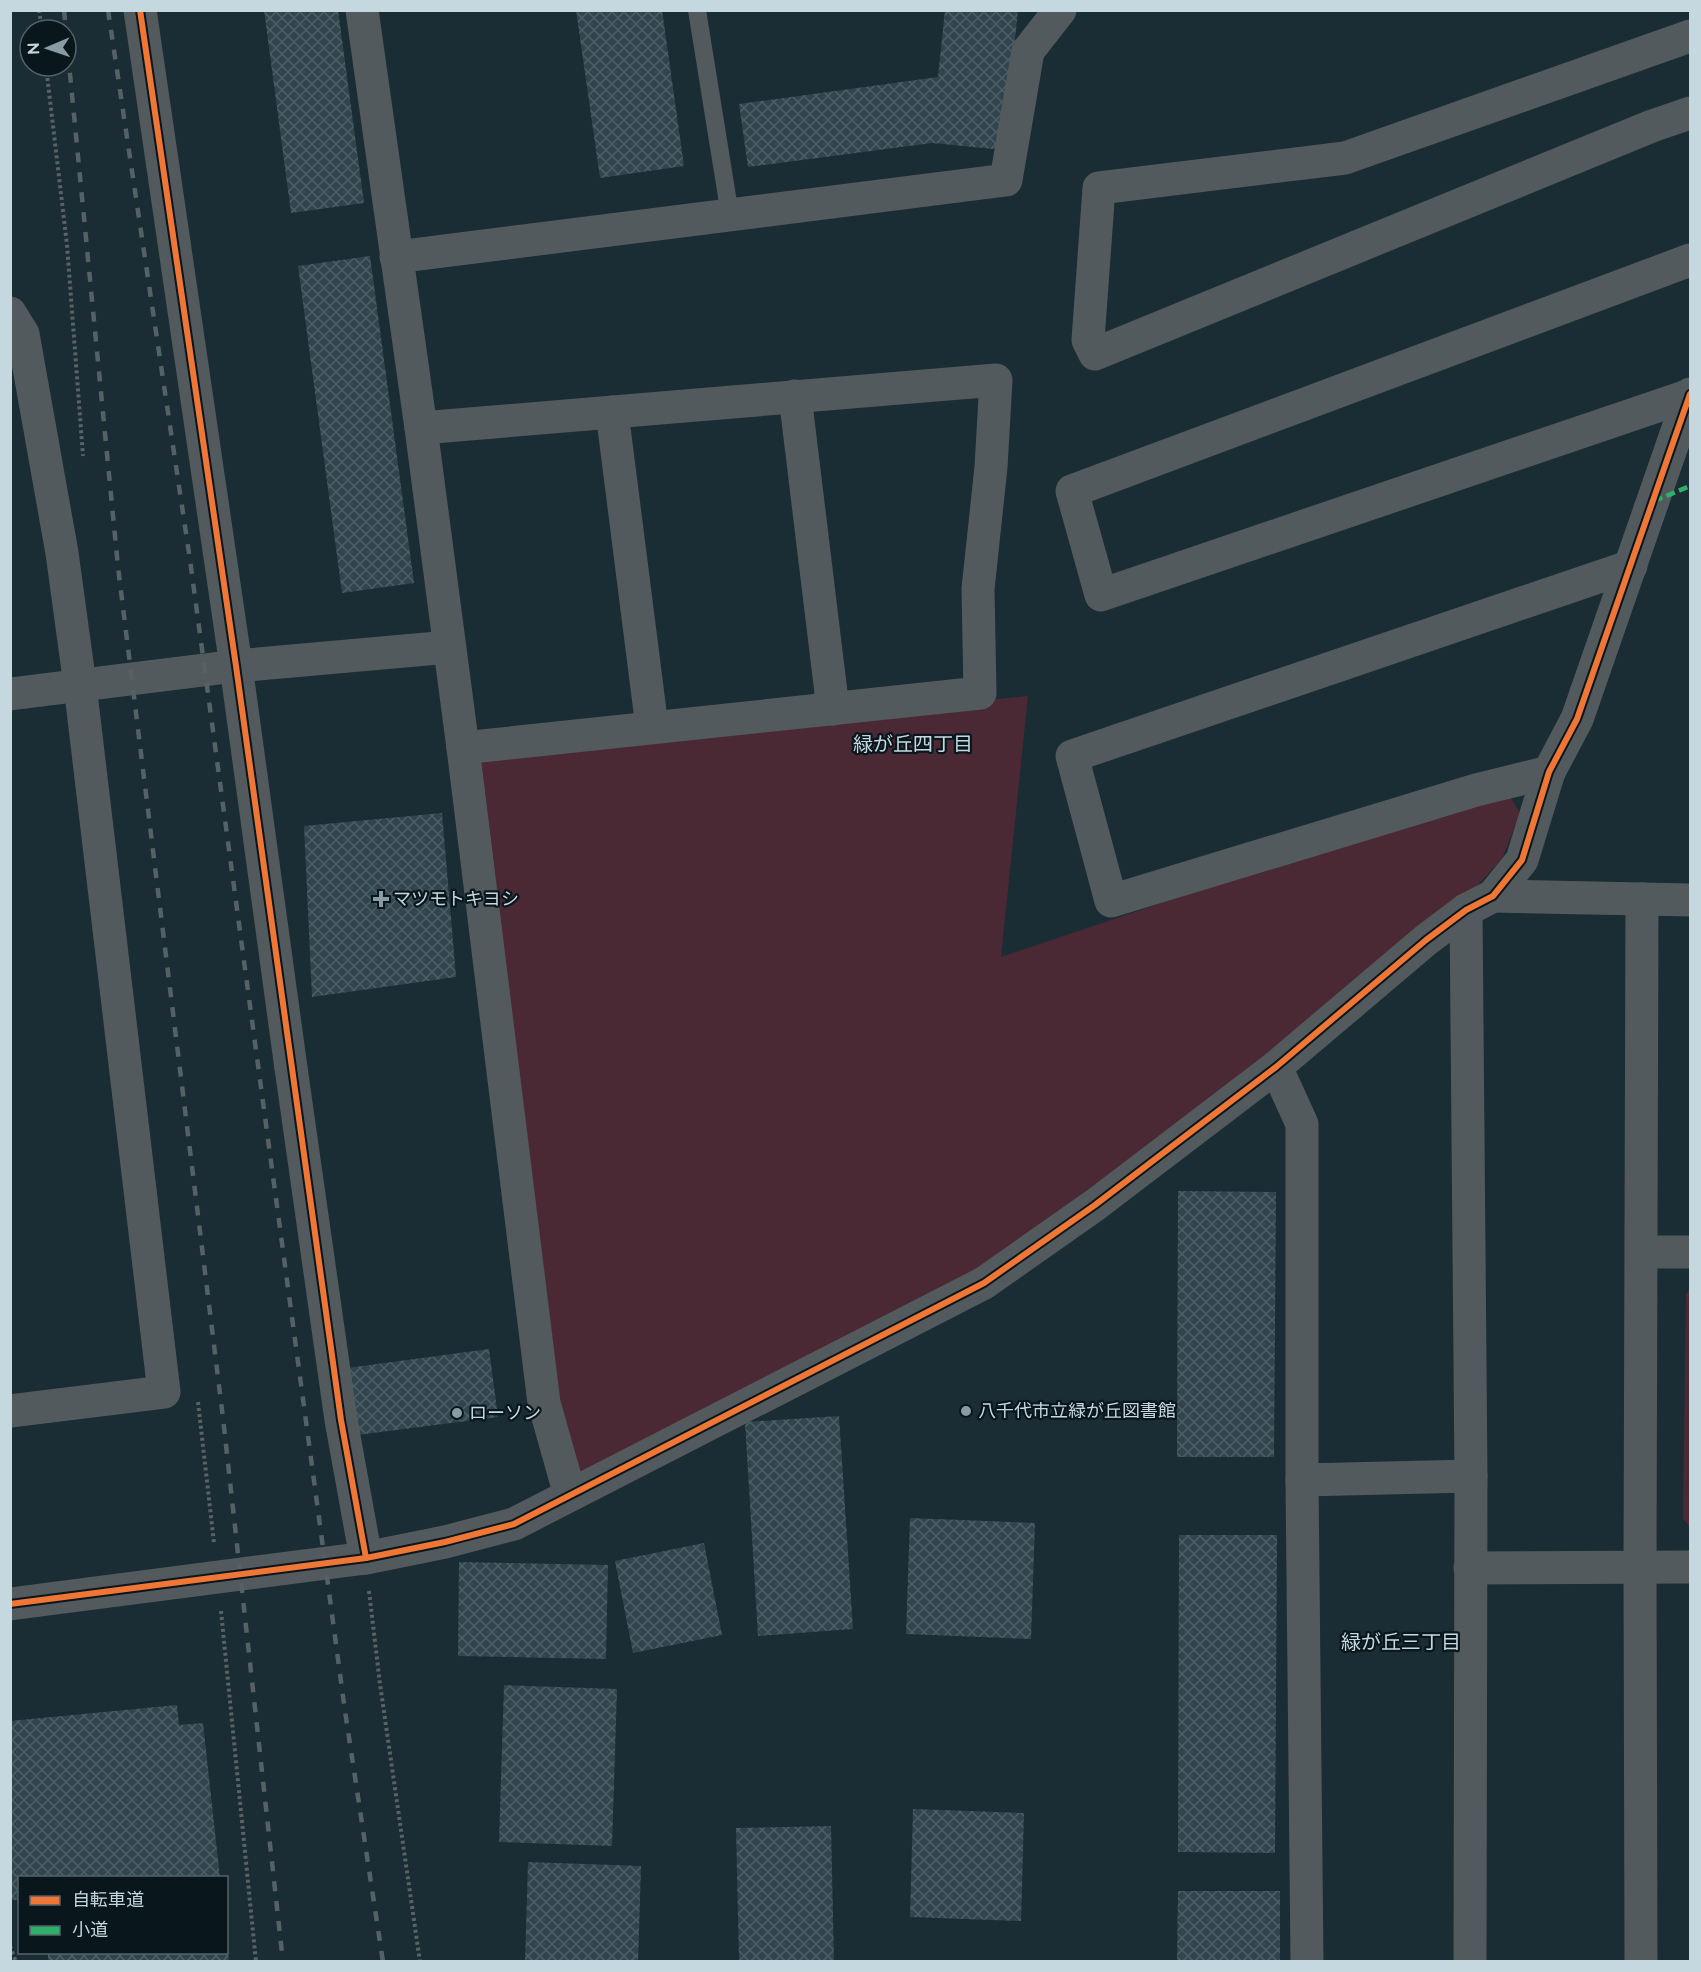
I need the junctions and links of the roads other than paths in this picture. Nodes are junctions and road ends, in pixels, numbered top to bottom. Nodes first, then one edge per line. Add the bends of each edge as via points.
1 (140, 10) edge
2 (362, 10) edge
3 (697, 10) edge
4 (1060, 10) edge
5 (1690, 36) edge
6 (1690, 113) edge
7 (730, 215) junction
8 (396, 257) junction
9 (1690, 260) edge
10 (10, 313) edge
11 (1690, 395) edge
12 (795, 396) junction
13 (612, 412) junction
14 (421, 428) junction
15 (1631, 566) junction
16 (449, 647) junction
17 (236, 666) junction
18 (81, 685) junction
19 (10, 694) edge
20 (833, 708) junction
21 (652, 728) junction
22 (463, 748) junction
23 (1549, 772) junction
24 (1642, 899) junction
25 (1690, 900) edge
26 (1479, 903) junction
27 (1276, 1067) junction
28 (1642, 1252) junction
29 (1690, 1252) edge
30 (10, 1412) edge
31 (1471, 1476) junction
32 (1302, 1480) junction
33 (570, 1495) junction
34 (366, 1558) junction
35 (1640, 1567) junction
36 (1690, 1567) edge
37 (1470, 1568) junction
38 (10, 1604) edge
39 (1307, 1962) edge
40 (1470, 1962) edge
41 (1641, 1962) edge

1 - 17 street
2 - 8 street
3 - 7 lane
4 - 7 street via 1028,51 1006,180
5 - 6 street via 1345,158 1099,188 1088,340 1095,354
7 - 8 street
8 - 14 street
9 - 11 street via 1072,491 1101,595
10 - 18 street via 23,334
11 - 15 street
12 - 13 street
12 - 20 street
12 - 20 street via 996,380 978,589 980,693
13 - 14 street
13 - 21 street
14 - 16 street
15 - 23 street via 1577,719
15 - 23 street via 1072,756 1111,901 1476,790
16 - 17 street
16 - 22 street
17 - 18 street
17 - 34 street via 341,1420
18 - 19 street
18 - 30 street via 164,1392
20 - 21 street
21 - 22 street
22 - 33 street via 544,1403
23 - 26 street via 1522,860
24 - 25 street
24 - 26 street
24 - 28 street
26 - 27 street via 1426,940
26 - 31 street
27 - 32 street via 1302,1124
27 - 33 street via 1095,1205 984,1283
28 - 29 street
28 - 35 street
31 - 32 street
31 - 37 street
32 - 39 street
33 - 34 street via 514,1524
34 - 38 street
35 - 36 street
35 - 37 street
35 - 41 street
37 - 40 street

